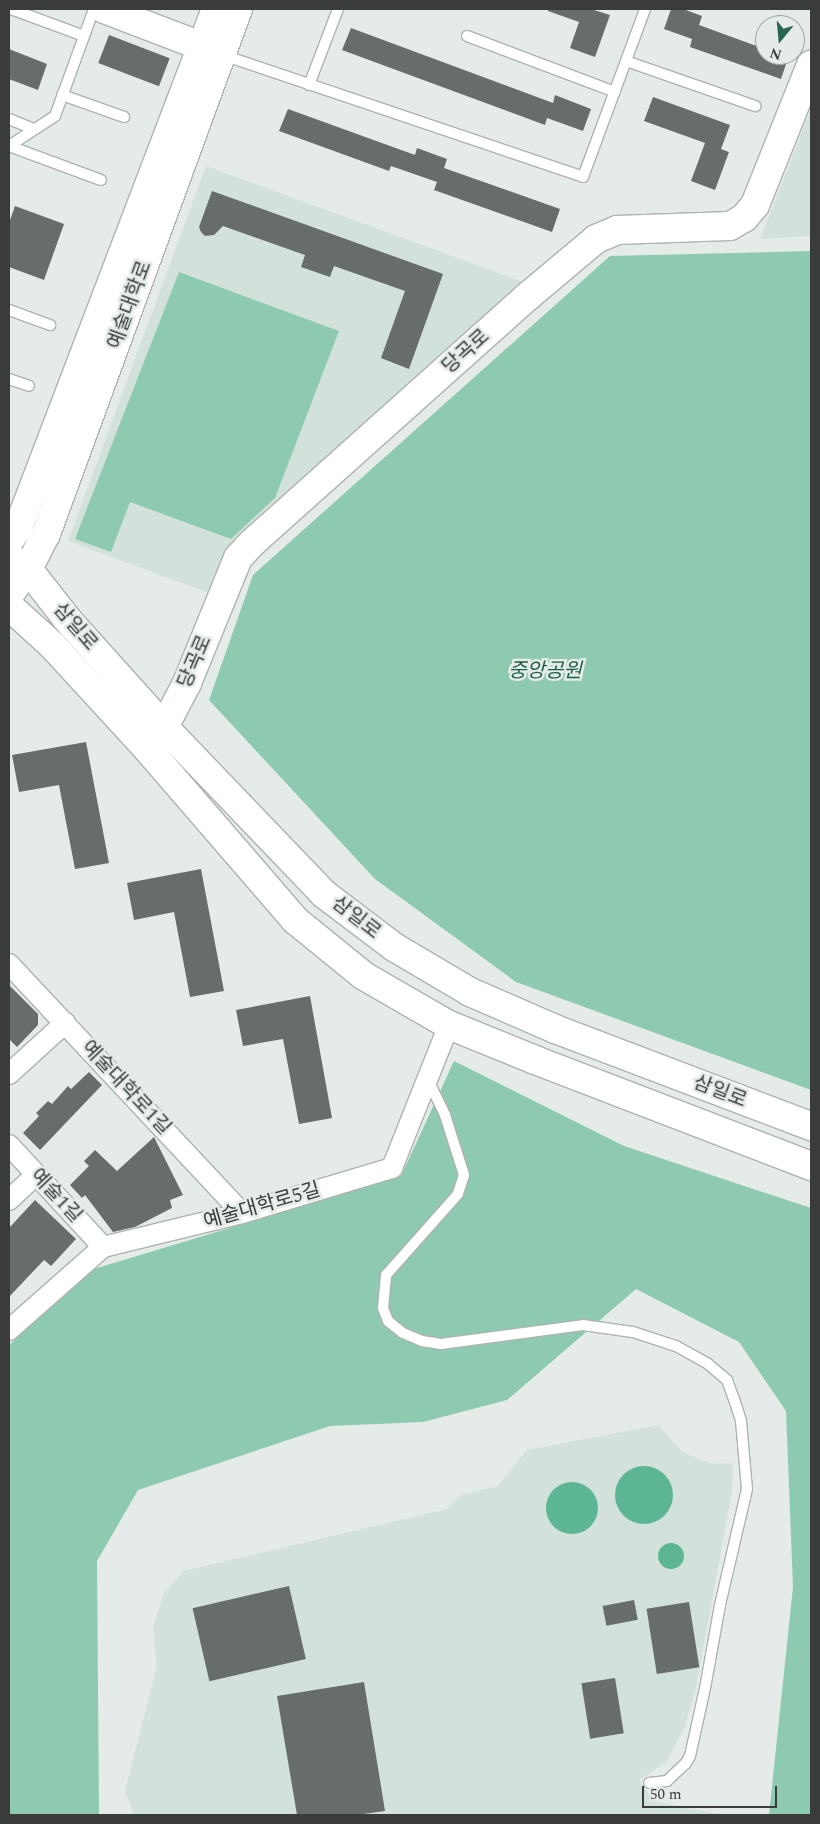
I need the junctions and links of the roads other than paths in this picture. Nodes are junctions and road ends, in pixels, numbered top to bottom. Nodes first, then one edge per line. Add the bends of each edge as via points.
1 (11, 9) edge
2 (94, 9) edge
3 (104, 9) edge
4 (216, 9) edge
5 (238, 9) edge
6 (338, 9) edge
7 (645, 9) edge
8 (84, 36) junction
9 (467, 36) dead end
10 (211, 50) junction
11 (626, 61) junction
12 (811, 65) edge
13 (309, 85) junction
14 (615, 92) junction
15 (62, 95) junction
16 (755, 106) dead end
17 (124, 117) dead end
18 (9, 119) edge
19 (34, 129) junction
20 (9, 146) edge
21 (101, 180) dead end
22 (9, 310) edge
23 (50, 325) dead end
24 (9, 378) edge
25 (29, 386) dead end
26 (9, 541) edge
27 (18, 563) edge
28 (9, 595) edge
29 (9, 606) edge
30 (164, 727) junction
31 (9, 964) edge
32 (65, 1023) junction
33 (450, 1024) junction
34 (9, 1074) edge
35 (428, 1080) junction
36 (811, 1126) edge
37 (9, 1146) edge
38 (811, 1166) edge
39 (36, 1174) junction
40 (9, 1200) edge
41 (242, 1213) junction
42 (103, 1247) junction
43 (9, 1330) edge
44 (649, 1783) dead end

1 - 8 lane
2 - 8 lane
3 - 10 street
4 - 10 street, 예술대학로
5 - 10 street, 예술대학로
6 - 13 lane
7 - 11 lane
8 - 15 lane
9 - 14 lane
10 - 13 lane
10 - 26 street, 예술대학로 via 22,519
10 - 27 street, 예술대학로 via 46,534
11 - 14 lane
11 - 16 lane
12 - 30 street, 당곡로 via 755,205 744,218 730,226 617,230 596,239 253,542 238,558 187,682
13 - 14 lane via 583,176
15 - 17 lane
15 - 19 lane via 55,116
18 - 19 lane
19 - 20 lane
20 - 21 lane
22 - 23 lane
24 - 25 lane
27 - 28 street, 예술대학로
27 - 30 street, 삼일로
29 - 33 street, 삼일로 via 53,646 145,746 295,920 364,976
30 - 36 street, 삼일로 via 324,894 394,947 470,992 555,1029
31 - 32 street, 예술대학로1길
32 - 34 street
32 - 41 street, 예술대학로1길
33 - 35 street, 예술대학로5길
33 - 38 street, 삼일로 via 544,1064
35 - 41 street, 예술대학로5길 via 392,1168
35 - 44 lane via 445,1115 464,1175 458,1194 386,1275 383,1308 388,1321 422,1342 442,1344 583,1325 633,1332 676,1346 708,1364 727,1380 734,1399 741,1422 747,1489 690,1756 667,1781
37 - 39 street, 예술1길
39 - 40 street
39 - 42 street, 예술1길
41 - 42 street, 예술대학로5길
42 - 43 street, 예술대학로5길

